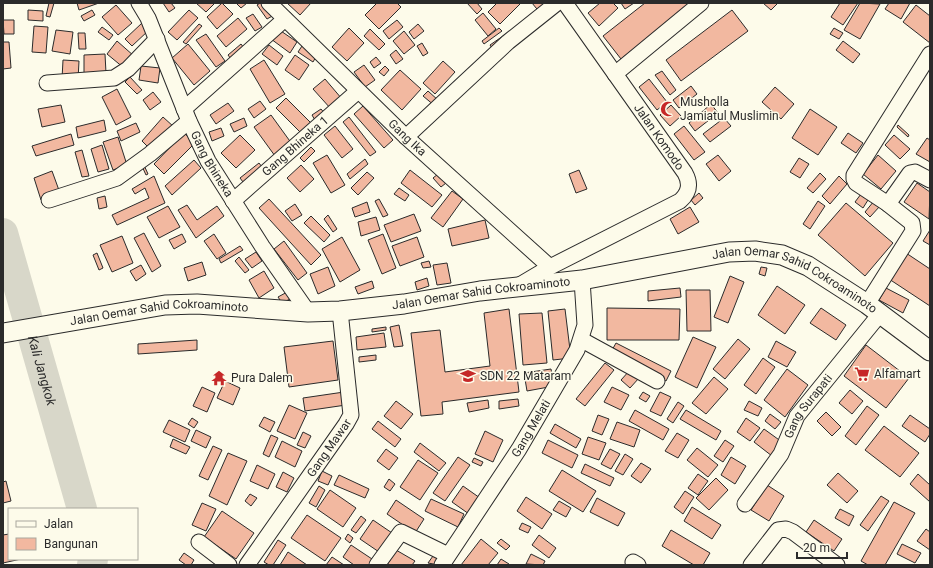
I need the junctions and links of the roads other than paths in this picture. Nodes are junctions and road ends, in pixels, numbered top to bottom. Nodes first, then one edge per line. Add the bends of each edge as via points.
1 (139, 3) edge
2 (269, 3) edge
3 (557, 3) edge
4 (565, 3) edge
5 (701, 3) edge
6 (284, 19) junction
7 (157, 40) junction
8 (930, 54) edge
9 (615, 74) junction
10 (47, 83) dead end
11 (358, 91) junction
12 (187, 115) junction
13 (406, 137) junction
14 (930, 180) edge
15 (49, 200) dead end
16 (233, 201) junction
17 (888, 204) junction
18 (550, 267) junction
19 (582, 280) junction
20 (518, 286) junction
21 (873, 309) junction
22 (340, 311) junction
23 (308, 312) junction
24 (3, 333) edge
25 (582, 340) junction
26 (930, 351) edge
27 (657, 381) dead end
28 (745, 504) dead end
29 (200, 542) dead end
30 (445, 560) edge
31 (229, 565) edge
32 (247, 565) edge
33 (377, 565) edge
34 (751, 565) edge
35 (837, 565) edge

1 - 7 street, Gang Bhineka
2 - 6 street, Gang Ika
3 - 13 street via 508,42
4 - 9 street, Jalan Komodo
5 - 9 street
6 - 11 street, Gang Ika
6 - 12 street
7 - 10 street via 128,69 114,78
7 - 12 street, Gang Bhineka
8 - 17 street, Gang Surapati via 854,175 856,183
9 - 18 street, Jalan Komodo via 685,173 689,182 688,191 680,201
11 - 13 street, Gang Ika
11 - 16 street, Gang Bhineka 1
12 - 15 street via 150,154 117,178
12 - 16 street, Gang Bhineka via 208,161
13 - 18 street, Gang Ika
14 - 17 street via 914,172 910,173
16 - 23 street, Gang Bhineka
17 - 21 street, Gang Surapati via 912,223 913,231
18 - 20 street, Jalan Komodo
19 - 20 street, Jalan Oemar Sahid Cokroaminoto
19 - 21 street, Jalan Oemar Sahid Cokroaminoto via 729,252 755,251 782,255 808,266
19 - 25 street, Gang Melati via 585,325
20 - 22 street, Jalan Oemar Sahid Cokroaminoto
21 - 26 street, Jalan Oemar Sahid Cokroaminoto
21 - 28 street, Gang Surapati via 797,416 781,454
22 - 23 street, Jalan Oemar Sahid Cokroaminoto
22 - 32 street, Gang Mawar via 350,415
23 - 24 street, Jalan Oemar Sahid Cokroaminoto via 197,304 139,308
25 - 27 street
25 - 30 street, Gang Melati via 519,449
29 - 31 street
30 - 33 street via 401,532
34 - 35 street via 778,530 786,528

